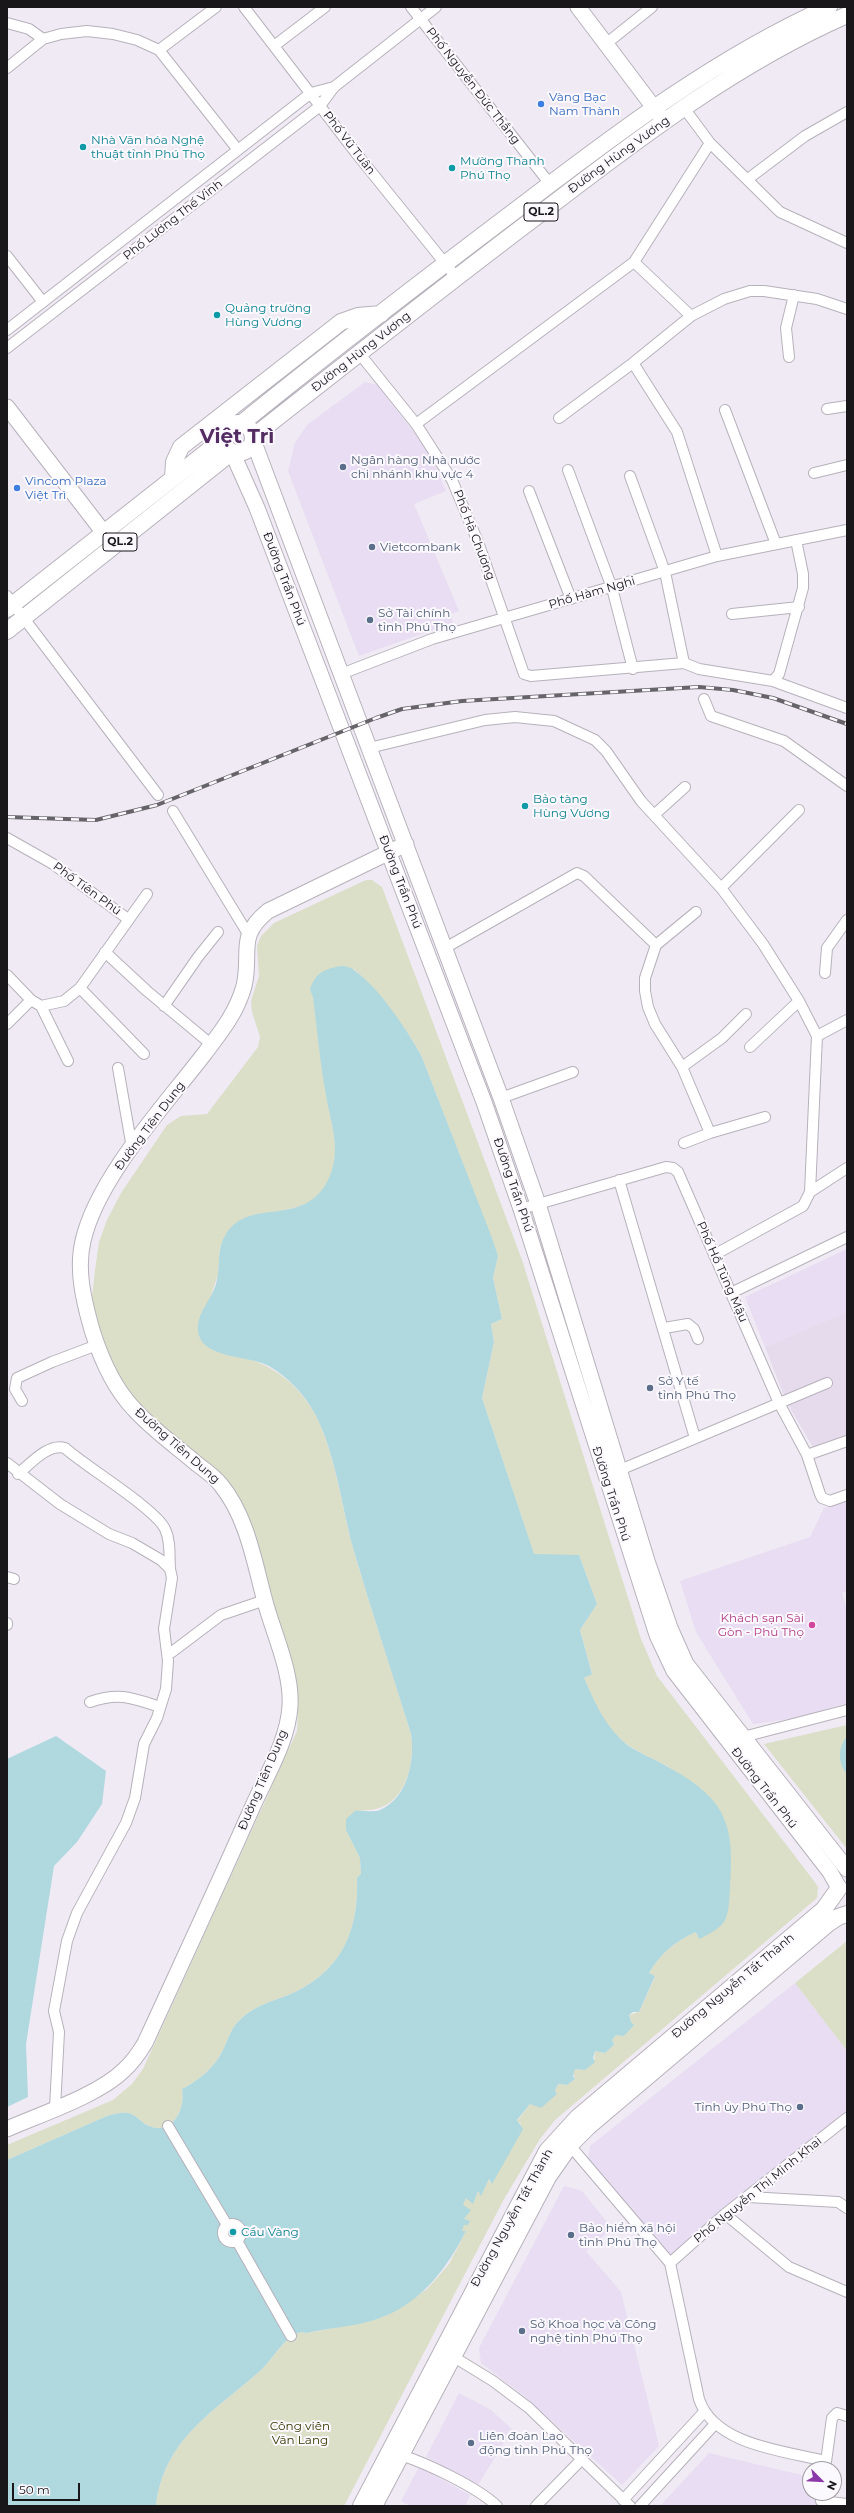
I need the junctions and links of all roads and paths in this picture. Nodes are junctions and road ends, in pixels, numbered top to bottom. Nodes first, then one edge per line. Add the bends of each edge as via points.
1 (216, 7) edge
2 (244, 7) edge
3 (325, 7) edge
4 (411, 7) edge
5 (436, 7) edge
6 (578, 7) edge
7 (652, 7) edge
8 (829, 7) edge
9 (847, 15) edge
10 (420, 19) junction
11 (7, 23) edge
12 (43, 39) junction
13 (607, 43) junction
14 (274, 46) junction
15 (159, 50) junction
16 (7, 68) edge
17 (334, 86) junction
18 (311, 93) junction
19 (320, 106) junction
20 (684, 108) junction
21 (847, 112) edge
22 (660, 115) junction
23 (710, 144) junction
24 (238, 150) junction
25 (748, 179) junction
26 (550, 184) junction
27 (141, 226) junction
28 (150, 238) junction
29 (847, 243) edge
30 (7, 256) edge
31 (634, 262) junction
32 (446, 263) junction
33 (456, 276) junction
34 (794, 295) junction
35 (43, 302) junction
36 (847, 309) edge
37 (381, 314) junction
38 (691, 316) junction
39 (7, 330) edge
40 (7, 348) edge
41 (359, 354) junction
42 (789, 357) dead end
43 (633, 364) junction
44 (847, 406) edge
45 (7, 408) edge
46 (827, 409) dead end
47 (725, 410) dead end
48 (559, 418) dead end
49 (242, 423) junction
50 (416, 424) junction
51 (254, 438) junction
52 (223, 439) junction
53 (232, 452) junction
54 (847, 465) edge
55 (568, 470) dead end
56 (814, 473) dead end
57 (630, 476) dead end
58 (172, 478) junction
59 (529, 491) dead end
60 (847, 530) edge
61 (104, 533) junction
62 (796, 540) junction
63 (776, 544) junction
64 (717, 556) junction
65 (665, 572) junction
66 (612, 588) junction
67 (571, 599) junction
68 (9, 603) edge
69 (798, 608) junction
70 (732, 614) dead end
71 (24, 618) junction
72 (506, 619) junction
73 (7, 631) edge
74 (684, 663) junction
75 (634, 669) junction
76 (341, 674) junction
77 (773, 681) junction
78 (704, 699) dead end
79 (847, 708) edge
80 (369, 748) junction
81 (847, 786) edge
82 (685, 787) dead end
83 (158, 795) dead end
84 (799, 810) dead end
85 (173, 811) dead end
86 (654, 815) junction
87 (7, 838) edge
88 (406, 844) junction
89 (388, 852) junction
90 (721, 888) junction
91 (147, 894) dead end
92 (696, 912) dead end
93 (128, 919) junction
94 (847, 920) edge
95 (218, 932) dead end
96 (248, 934) junction
97 (656, 945) junction
98 (445, 948) junction
99 (105, 952) junction
100 (825, 972) dead end
101 (7, 975) edge
102 (80, 988) junction
103 (31, 1000) junction
104 (799, 1001) junction
105 (41, 1006) junction
106 (164, 1006) junction
107 (746, 1014) dead end
108 (847, 1020) edge
109 (7, 1024) edge
110 (817, 1036) junction
111 (212, 1044) junction
112 (750, 1047) dead end
113 (144, 1054) dead end
114 (68, 1061) dead end
115 (682, 1067) junction
116 (118, 1068) dead end
117 (573, 1072) dead end
118 (501, 1098) junction
119 (765, 1117) dead end
120 (710, 1133) junction
121 (684, 1143) dead end
122 (132, 1148) junction
123 (847, 1168) edge
124 (619, 1180) junction
125 (810, 1192) junction
126 (538, 1204) junction
127 (521, 1209) junction
128 (847, 1237) edge
129 (714, 1254) junction
130 (732, 1293) junction
131 (664, 1328) junction
132 (698, 1339) dead end
133 (97, 1345) junction
134 (827, 1383) dead end
135 (22, 1402) dead end
136 (779, 1403) junction
137 (696, 1438) junction
138 (847, 1441) edge
139 (807, 1455) junction
140 (7, 1463) edge
141 (620, 1470) junction
142 (18, 1474) junction
143 (606, 1476) junction
144 (847, 1496) edge
145 (170, 1569) junction
146 (265, 1600) junction
147 (167, 1653) junction
148 (673, 1654) junction
149 (90, 1702) dead end
150 (160, 1707) junction
151 (847, 1710) edge
152 (743, 1737) junction
153 (727, 1741) junction
154 (847, 1869) edge
155 (843, 1884) edge
156 (847, 1913) edge
157 (55, 2108) junction
158 (847, 2118) edge
159 (168, 2126) dead end
160 (7, 2129) edge
161 (565, 2140) junction
162 (748, 2197) junction
163 (847, 2208) edge
164 (725, 2214) junction
165 (670, 2263) junction
166 (847, 2292) edge
167 (291, 2336) dead end
168 (448, 2353) junction
169 (704, 2412) junction
170 (847, 2416) edge
171 (715, 2424) junction
172 (401, 2455) junction
173 (581, 2460) junction
174 (812, 2461) edge
175 (826, 2461) edge
176 (828, 2501) edge
177 (627, 2503) edge
178 (847, 2504) edge
179 (361, 2506) edge
180 (374, 2506) edge
181 (497, 2506) edge
182 (536, 2506) edge
183 (640, 2506) edge

1 - 15 street
2 - 14 street, Phố Vũ Tuân
3 - 14 street
4 - 10 street, Phố Nguyễn Đức Thắng
5 - 10 street, Phố Lương Thế Vinh
6 - 13 main road
7 - 13 street
8 - 22 main road, Đường Hùng Vương / QL.2 via 757,43
9 - 20 main road, Đường Hùng Vương / QL.2 via 763,56
10 - 17 street, Phố Lương Thế Vinh
10 - 26 street, Phố Nguyễn Đức Thắng
11 - 12 street via 29,29
12 - 15 street via 61,34 93,32 137,40
12 - 16 street
13 - 22 main road
14 - 18 street, Phố Vũ Tuân
15 - 24 street
17 - 18 street, Phố Lương Thế Vinh
17 - 19 street, Phố Lương Thế Vinh
18 - 19 street, Phố Vũ Tuân
18 - 24 street, Phố Lương Thế Vinh
19 - 28 street, Phố Lương Thế Vinh
19 - 32 street, Phố Vũ Tuân
20 - 22 main road, Đường Hùng Vương / QL.2
20 - 23 street
21 - 25 street via 805,136
22 - 26 main road, Đường Hùng Vương / QL.2
22 - 33 main road, Đường Hùng Vương / QL.2
23 - 25 street
23 - 31 street
24 - 27 street, Phố Lương Thế Vinh
25 - 29 street via 780,212
26 - 32 main road, Đường Hùng Vương / QL.2
27 - 28 street
27 - 35 street, Phố Lương Thế Vinh
28 - 40 street, Phố Lương Thế Vinh
30 - 35 street
31 - 38 street
31 - 50 street
32 - 33 street, Phố Vũ Tuân
32 - 37 main road, Đường Hùng Vương / QL.2
33 - 41 main road, Đường Hùng Vương / QL.2
34 - 36 street via 829,302
34 - 38 street via 750,291 724,299
34 - 42 street via 786,328
35 - 39 street, Phố Lương Thế Vinh
37 - 49 main road, Đường Hùng Vương / QL.2
37 - 58 main road via 358,316 341,322 246,395 181,447 174,462
38 - 43 street
41 - 50 street, Phố Hà Chương
41 - 51 main road, Đường Hùng Vương / QL.2
43 - 48 street
43 - 64 street via 677,432
44 - 46 street
45 - 61 main road
47 - 63 street
49 - 51 main road via 250,428
49 - 52 main road, QL.2 via 228,426
50 - 72 street, Phố Hà Chương via 452,480
51 - 53 main road, QL.2 via 246,451
51 - 76 main road, Đường Trần Phú
52 - 53 main road via 226,447
52 - 58 main road, QL.2
53 - 71 main road, QL.2
53 - 89 main road, Đường Trần Phú via 257,508
54 - 56 street
55 - 66 street
57 - 65 street
58 - 61 main road, QL.2
59 - 67 street
60 - 62 street, Phố Hàm Nghi
61 - 68 main road, QL.2
62 - 63 street, Phố Hàm Nghi
62 - 69 street via 804,581
63 - 64 street, Phố Hàm Nghi
64 - 65 street, Phố Hàm Nghi
65 - 66 street, Phố Hàm Nghi
65 - 74 street
66 - 67 street, Phố Hàm Nghi
66 - 75 street
67 - 72 street, Phố Hàm Nghi
68 - 71 street
69 - 70 street
69 - 77 street via 779,674
71 - 73 main road, QL.2
71 - 83 street
72 - 75 street, Phố Hà Chương via 522,672 531,676
72 - 76 street, Phố Hàm Nghi via 432,639
74 - 75 street
74 - 77 street via 699,669
76 - 80 main road, Đường Trần Phú
77 - 79 street
78 - 81 street via 711,716 780,739
80 - 86 street via 485,720 515,717 554,721 595,740 617,764
80 - 88 main road, Đường Trần Phú
82 - 86 street
84 - 90 street
85 - 96 street
86 - 90 street
87 - 93 street, Phố Tiên Phú via 53,864
88 - 89 main road
88 - 98 main road, Đường Trần Phú
89 - 96 main road via 268,911 258,919
89 - 127 main road, Đường Trần Phú via 484,1102
90 - 104 street via 763,944
91 - 93 street
92 - 97 street
93 - 99 street, Phố Tiên Phú
94 - 100 street via 827,948
95 - 106 street
96 - 111 main road, Đường Tiên Dung via 244,986 231,1018
97 - 98 street via 584,876 577,873
97 - 115 street via 645,978 648,1007 658,1031
98 - 118 main road, Đường Trần Phú
99 - 102 street, Phố Tiên Phú
99 - 106 street
101 - 103 street
102 - 105 street, Phố Tiên Phú via 64,1001
102 - 113 street
103 - 105 street
103 - 109 street
104 - 110 street
104 - 112 street
105 - 114 street
106 - 111 street
107 - 115 street via 722,1038
108 - 110 street
110 - 125 street
111 - 122 main road, Đường Tiên Dung
115 - 120 street
116 - 122 street
117 - 118 street
118 - 126 main road, Đường Trần Phú
119 - 120 street
120 - 121 street
122 - 133 main road, Đường Tiên Dung via 102,1194 83,1239 82,1288
123 - 125 street
124 - 126 street, Phố Hồ Tùng Mậu
124 - 129 street, Phố Hồ Tùng Mậu via 666,1167 673,1168 678,1172
124 - 131 street
125 - 129 street via 803,1206
126 - 127 street, Phố Hồ Tùng Mậu
126 - 141 main road, Đường Trần Phú
127 - 143 main road, Đường Trần Phú
128 - 130 street
129 - 130 street, Phố Hồ Tùng Mậu
130 - 136 street, Phố Hồ Tùng Mậu
131 - 132 street via 688,1324 694,1329
131 - 137 street
133 - 135 street via 17,1378 15,1389
133 - 146 main road, Đường Tiên Dung via 113,1382 123,1397 164,1438 220,1484 228,1495 246,1533
134 - 136 street
136 - 137 street
136 - 139 street, Phố Hồ Tùng Mậu
137 - 141 street
138 - 139 street
139 - 144 street, Phố Hồ Tùng Mậu via 822,1498 830,1501
140 - 142 street
141 - 143 street
141 - 148 main road, Đường Trần Phú
142 - 145 street via 109,1534 148,1551
142 - 145 street via 50,1448 65,1448 154,1514 165,1529 169,1544
143 - 148 main road, Đường Trần Phú via 657,1635
145 - 147 street via 172,1578 164,1629
146 - 147 street via 221,1615 172,1652
146 - 157 main road, Đường Tiên Dung via 290,1691 284,1734 145,2043 135,2058 110,2081
147 - 150 street via 167,1680
148 - 152 main road, Đường Trần Phú via 686,1664
148 - 153 main road, Đường Trần Phú via 674,1671
149 - 150 street via 119,1695
150 - 157 street via 144,1744 135,1798 126,1823 77,1913 67,1941 54,2011 59,2032
151 - 152 street
152 - 153 street
152 - 154 main road, Đường Trần Phú
153 - 155 main road, Đường Trần Phú via 830,1872
155 - 156 main road via 839,1901
155 - 161 main road, Đường Nguyễn Tất Thành via 824,1909 578,2117
156 - 161 main road, Đường Nguyễn Tất Thành via 829,1923 588,2127
157 - 160 main road, Đường Tiên Dung
158 - 162 street, Phố Nguyễn Thị Minh Khai
159 - 167 street via 227,2225 239,2227 240,2236 237,2241
161 - 165 street
161 - 168 main road, Đường Nguyễn Tất Thành via 536,2170
162 - 163 street via 838,2202
162 - 164 street, Phố Nguyễn Thị Minh Khai
164 - 165 street, Phố Nguyễn Thị Minh Khai
164 - 166 street via 789,2267
165 - 169 street
168 - 172 main road, Đường Nguyễn Tất Thành
168 - 173 street via 493,2381 529,2408
168 - 179 main road, Đường Nguyễn Tất Thành
169 - 171 street
169 - 177 street
170 - 175 street via 837,2413 832,2418
171 - 174 street via 737,2438
171 - 183 street
172 - 180 main road, Đường Nguyễn Tất Thành
172 - 181 street via 418,2461 467,2487
173 - 177 street
173 - 182 street
176 - 178 street

